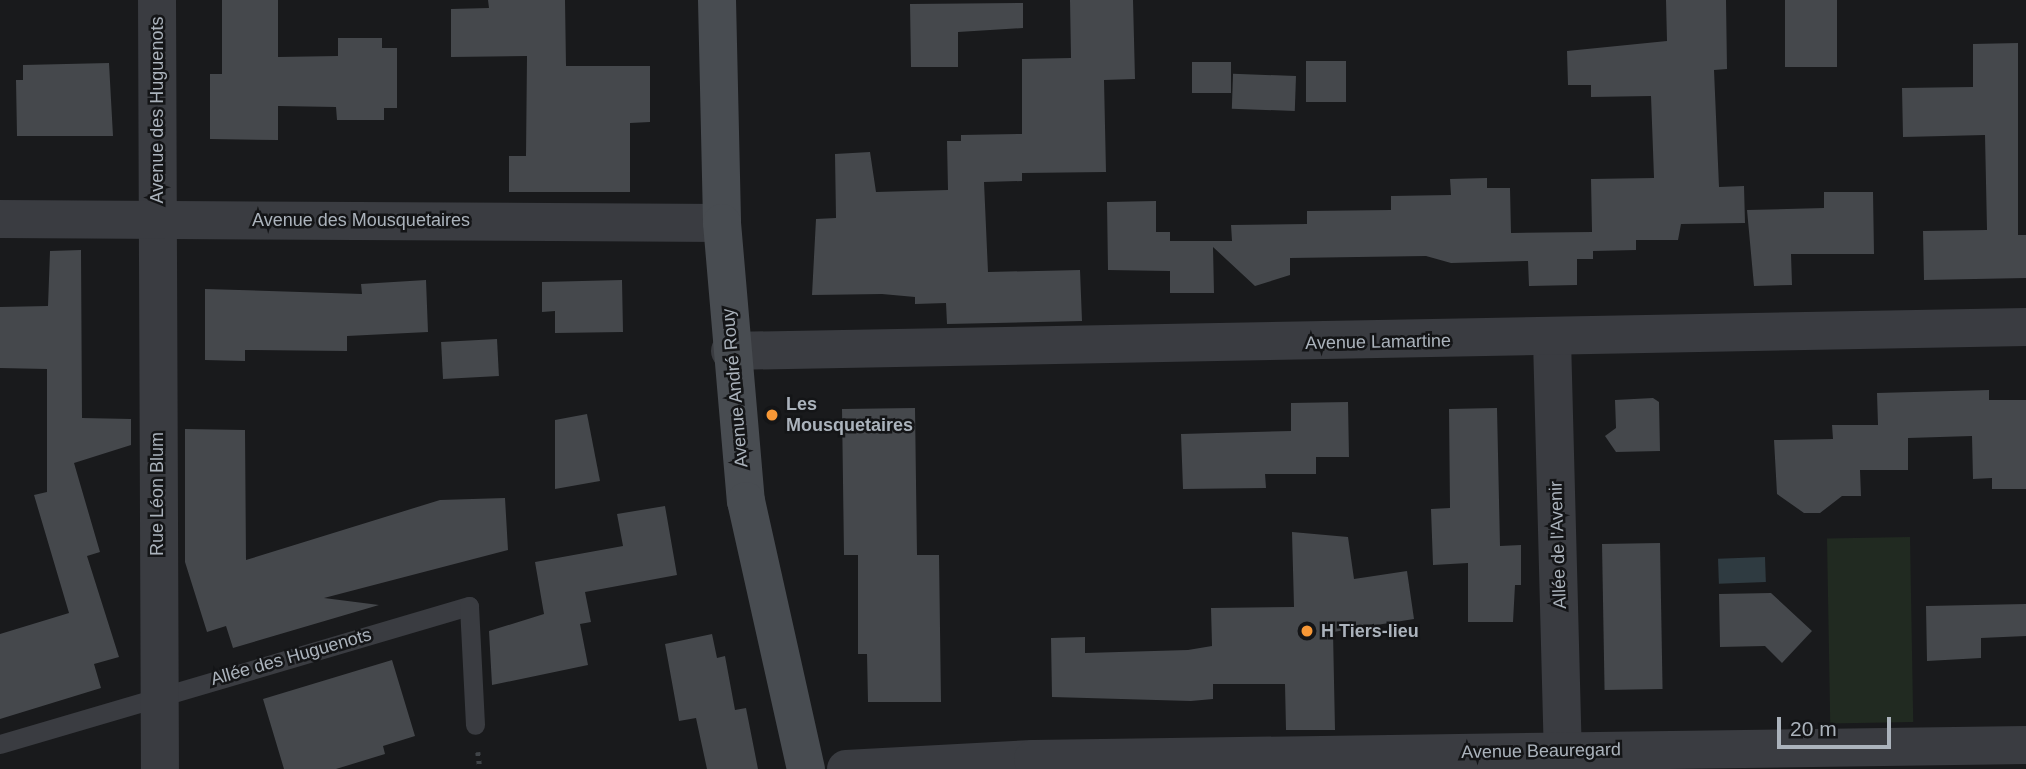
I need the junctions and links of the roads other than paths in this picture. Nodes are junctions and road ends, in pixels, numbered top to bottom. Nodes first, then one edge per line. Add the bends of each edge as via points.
1 (158, 0) edge
2 (717, 0) edge
3 (0, 219) edge
4 (157, 219) junction
5 (723, 223) junction
6 (2026, 327) edge
7 (1552, 339) junction
8 (730, 351) junction
9 (156, 696) junction
10 (475, 724) dead end
11 (0, 744) edge
12 (2026, 744) edge
13 (1563, 750) junction
14 (160, 769) edge
15 (806, 769) edge
16 (846, 769) edge

1 - 4 street, Avenue des Huguenots
2 - 5 main road, Avenue André Rouy
3 - 4 street, Avenue des Mousquetaires
4 - 5 street, Avenue des Mousquetaires
4 - 9 street, Rue Léon Blum
5 - 8 main road, Avenue André Rouy
6 - 7 street, Avenue Lamartine
7 - 8 street, Avenue Lamartine
7 - 13 street, Allée de l'Avenir
8 - 15 main road, Avenue André Rouy via 746,501
9 - 10 lane, Allée des Huguenots via 469,606
9 - 11 lane, Allée des Huguenots
9 - 14 street, Rue Léon Blum
12 - 13 street, Avenue Beauregard
13 - 16 street, Avenue Beauregard via 1019,760

